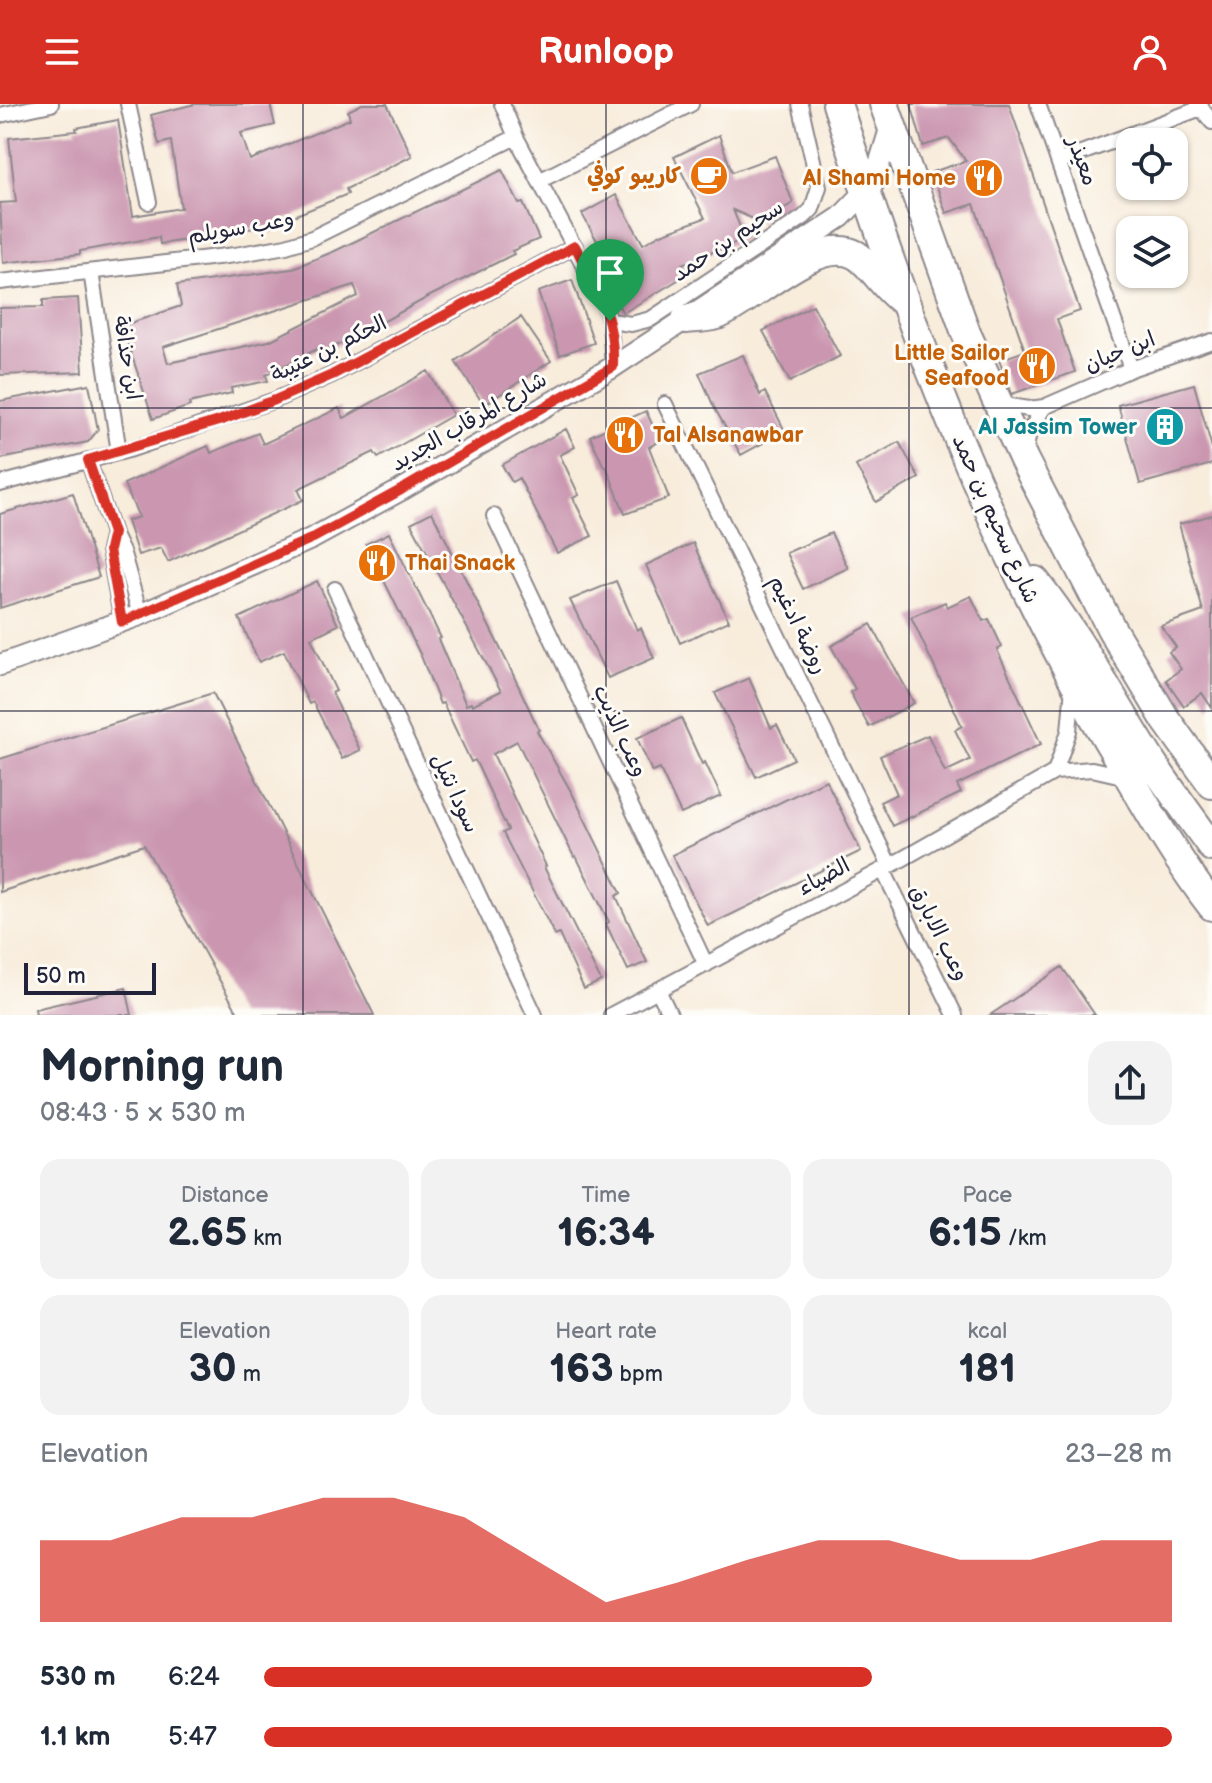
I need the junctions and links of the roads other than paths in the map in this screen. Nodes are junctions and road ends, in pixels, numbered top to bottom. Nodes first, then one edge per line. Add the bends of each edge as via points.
1 (51, 104) edge
2 (128, 104) edge
3 (502, 104) edge
4 (691, 104) edge
5 (800, 104) edge
6 (837, 104) edge
7 (1038, 104) edge
8 (1200, 106) edge
9 (0, 115) edge
10 (888, 115) edge
11 (1212, 122) edge
12 (516, 137) junction
13 (1060, 161) junction
14 (539, 181) junction
15 (866, 194) junction
16 (149, 202) dead end
17 (575, 246) junction
18 (91, 272) junction
19 (0, 282) edge
20 (904, 303) junction
21 (686, 319) junction
22 (610, 321) junction
23 (1212, 341) edge
24 (613, 367) junction
25 (1131, 369) junction
26 (665, 404) dead end
27 (997, 404) junction
28 (1044, 407) junction
29 (119, 452) junction
30 (88, 460) junction
31 (1024, 460) junction
32 (0, 484) edge
33 (494, 516) dead end
34 (1011, 559) junction
35 (335, 589) dead end
36 (131, 619) junction
37 (0, 665) edge
38 (1073, 685) junction
39 (1055, 772) junction
40 (1129, 778) junction
41 (1212, 784) edge
42 (1212, 847) edge
43 (886, 868) junction
44 (1212, 906) edge
45 (706, 965) junction
46 (658, 990) junction
47 (535, 1015) edge
48 (611, 1015) edge
49 (670, 1015) edge
50 (955, 1015) edge

1 - 9 street
2 - 16 street
3 - 12 street
4 - 14 street
5 - 22 street, سحيم بن حمد via 819,187 812,209 651,319 631,324
6 - 15 highway, شارع سحيم بن حمد
7 - 13 street, معيذر
8 - 11 street
8 - 13 street
10 - 15 street, شارع المرقاب الجديد via 879,170
10 - 27 highway
12 - 14 street
12 - 18 street, وعب سويلم via 312,238
13 - 25 street, معيذر
14 - 17 street
15 - 20 highway, شارع سحيم بن حمد
15 - 21 street, شارع المرقاب الجديد via 841,217
17 - 22 street
17 - 29 street, الحكم بن عتيبة via 332,375 275,400
18 - 19 street, وعب سويلم
18 - 29 street, ابن حذافة
20 - 21 highway via 864,260 843,250 829,251 718,314
20 - 34 highway, شارع سحيم بن حمد
21 - 24 street, شارع المرقاب الجديد
22 - 24 street
23 - 25 street, ابن حيان
24 - 36 street, شارع المرقاب الجديد via 313,538
25 - 28 street, ابن حيان
26 - 43 street, روضة ادغيم
27 - 28 street, ابن حيان
27 - 31 highway
28 - 31 street via 1029,432
29 - 30 street, الحكم بن عتيبة
30 - 32 street, الحكم بن عتيبة
30 - 36 street via 123,554
31 - 41 highway via 1112,630
33 - 45 street, وعب الذيب
34 - 38 highway, شارع سحيم بن حمد
34 - 42 highway via 1054,604
35 - 47 street, سودا نثيل
36 - 37 street, شارع المرقاب الجديد
38 - 39 street via 1069,731
38 - 40 highway, شارع سحيم بن حمد
39 - 40 street, الضياء via 1092,769
39 - 43 street, الضياء
40 - 44 highway, شارع سحيم بن حمد
43 - 45 street, الضياء
43 - 50 street, وعب الابارق
45 - 46 street, الضياء
46 - 48 street, الضياء
46 - 49 street

